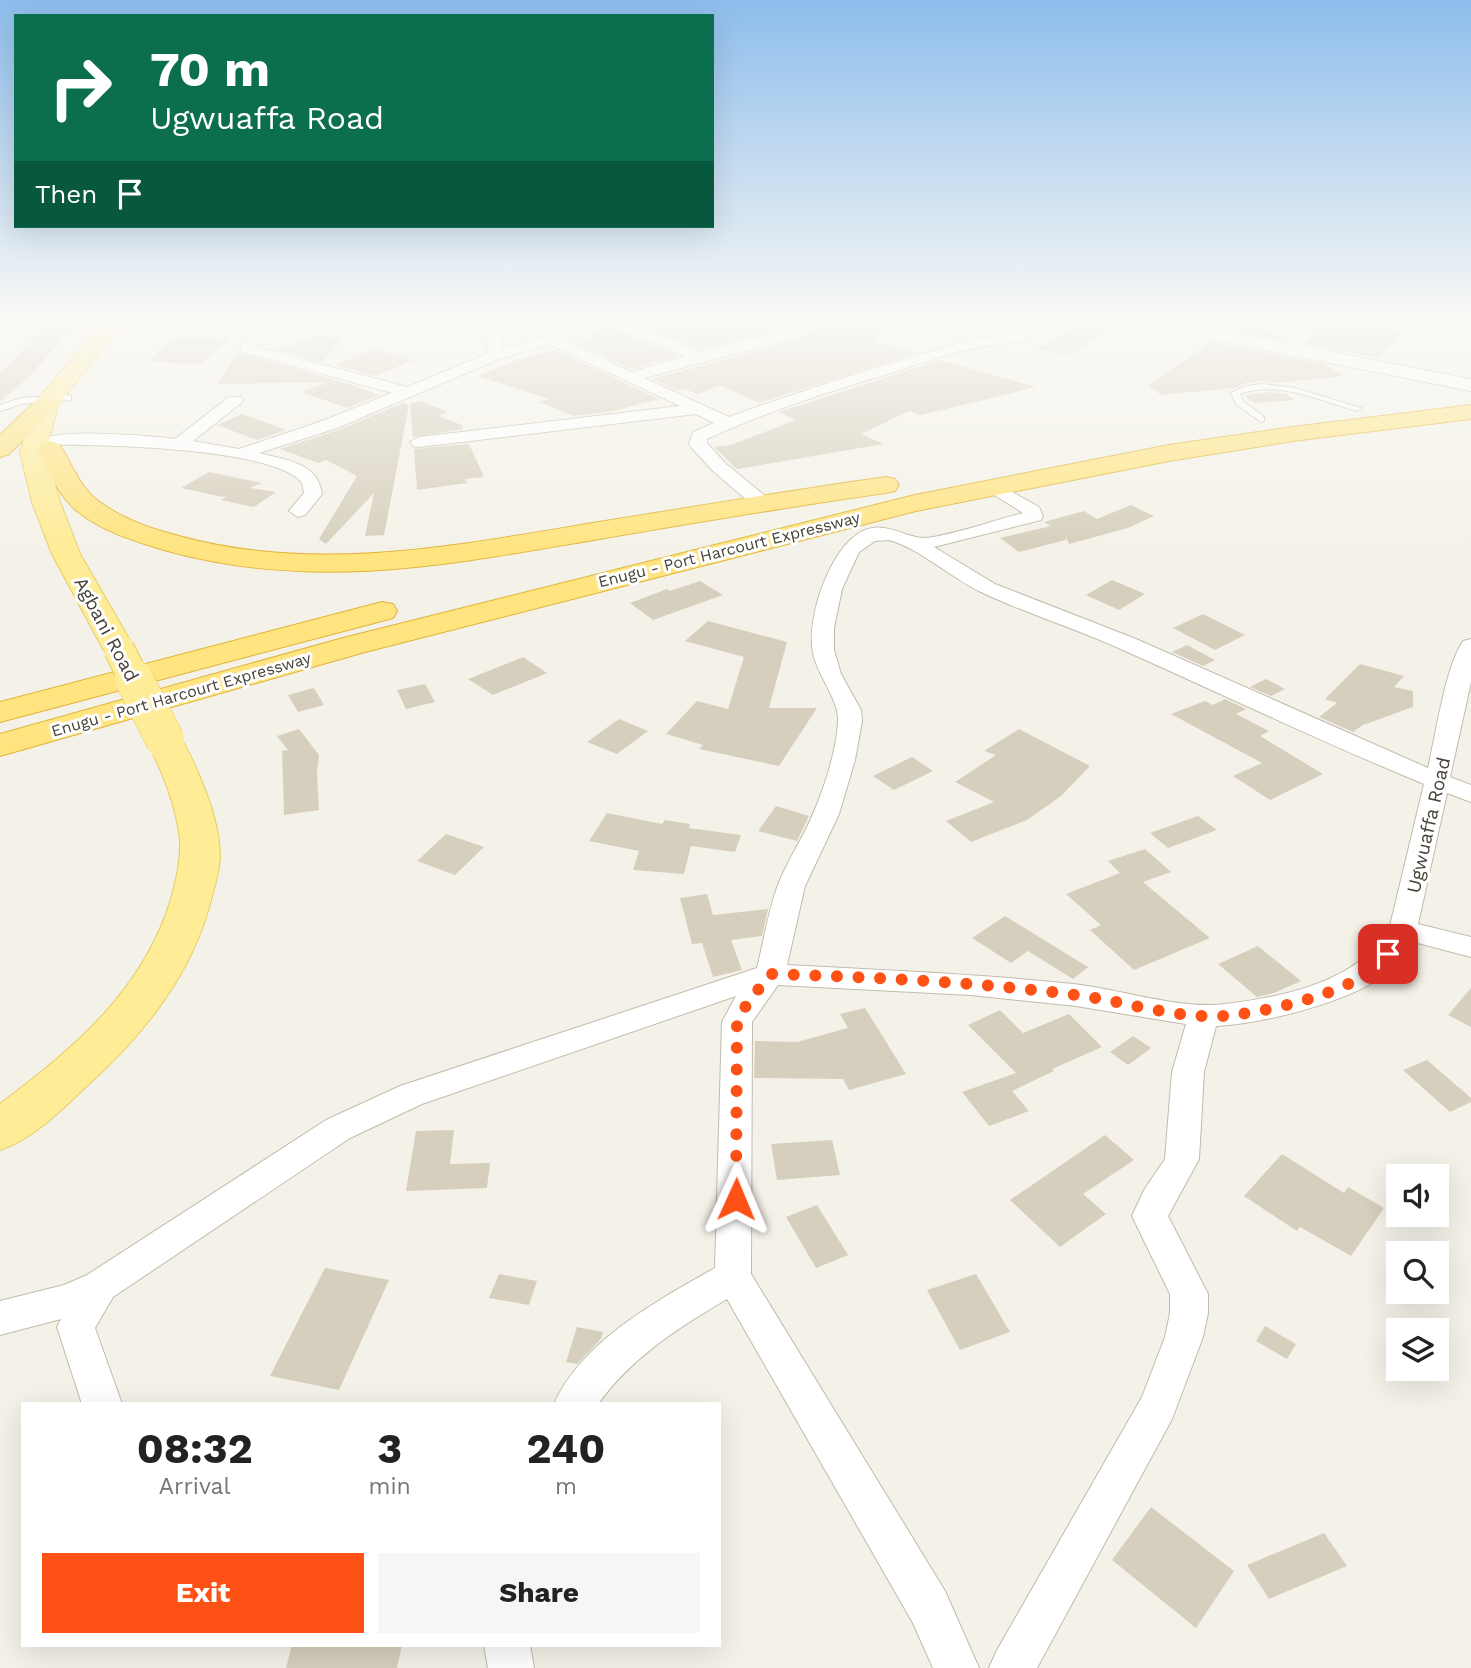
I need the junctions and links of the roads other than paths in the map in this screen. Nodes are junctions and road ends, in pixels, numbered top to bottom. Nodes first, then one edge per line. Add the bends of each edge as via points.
1 (56, 397) edge
2 (57, 397) edge
3 (396, 397) edge
4 (672, 397) edge
5 (803, 397) edge
6 (1455, 397) edge
7 (54, 400) junction
8 (235, 400) dead end
9 (0, 408) edge
10 (698, 409) junction
11 (1471, 412) edge
12 (728, 423) junction
13 (419, 442) dead end
14 (180, 443) junction
15 (0, 449) edge
16 (46, 452) junction
17 (240, 454) junction
18 (886, 485) junction
19 (994, 487) junction
20 (763, 504) junction
21 (298, 511) dead end
22 (843, 519) junction
23 (870, 535) junction
24 (920, 545) junction
25 (1471, 646) edge
26 (0, 712) edge
27 (0, 745) edge
28 (1436, 780) junction
29 (1471, 794) edge
30 (1404, 930) junction
31 (1471, 947) edge
32 (770, 974) junction
33 (1203, 1016) junction
34 (0, 1131) edge
35 (733, 1276) junction
36 (100, 1286) junction
37 (0, 1318) edge
38 (101, 1402) edge
39 (576, 1402) edge
40 (507, 1647) edge
41 (512, 1668) edge
42 (956, 1668) edge
43 (1012, 1668) edge

1 - 7 main road
2 - 7 main road
3 - 17 street
4 - 10 street
5 - 12 street
6 - 18 highway, Enugu - Port Harcourt Expressway via 1261,419
7 - 9 lane via 21,401
7 - 15 highway
7 - 16 main road
8 - 14 street
10 - 12 street
10 - 13 street
11 - 19 highway, Enugu - Port Harcourt Expressway via 1169,453
12 - 20 street via 699,436 698,444
14 - 16 street via 113,438
14 - 17 street
16 - 20 highway via 75,494 115,522 178,546 266,561 329,564 444,556
16 - 34 main road, Agbani Road, bridge via 46,502 66,554 189,792 200,857 191,907 177,947 150,989 66,1078
17 - 21 street via 306,474 313,494
18 - 20 highway
18 - 26 highway, Enugu - Port Harcourt Expressway
19 - 22 highway, Enugu - Port Harcourt Expressway
19 - 24 street via 1034,516
22 - 23 street
22 - 27 highway, Enugu - Port Harcourt Expressway via 354,645
23 - 24 street via 890,534
23 - 32 street via 852,548 843,562 822,628 830,674 850,721 826,814 791,886
24 - 28 street via 988,588 1116,639
25 - 28 street, Ugwuaffa Road
28 - 29 street
28 - 30 street, Ugwuaffa Road
30 - 31 street
30 - 33 street, Ugwuaffa Road via 1377,965 1342,985 1293,1002
32 - 33 street, Ugwuaffa Road via 1049,992
32 - 35 street via 737,1022
32 - 36 street via 373,1111 338,1129
33 - 43 street via 1188,1072 1182,1159 1150,1216 1189,1294 1184,1338 1158,1406
35 - 39 street via 654,1322 598,1372
35 - 42 street via 929,1606
36 - 37 street via 71,1300
36 - 38 street via 76,1327
40 - 41 street

